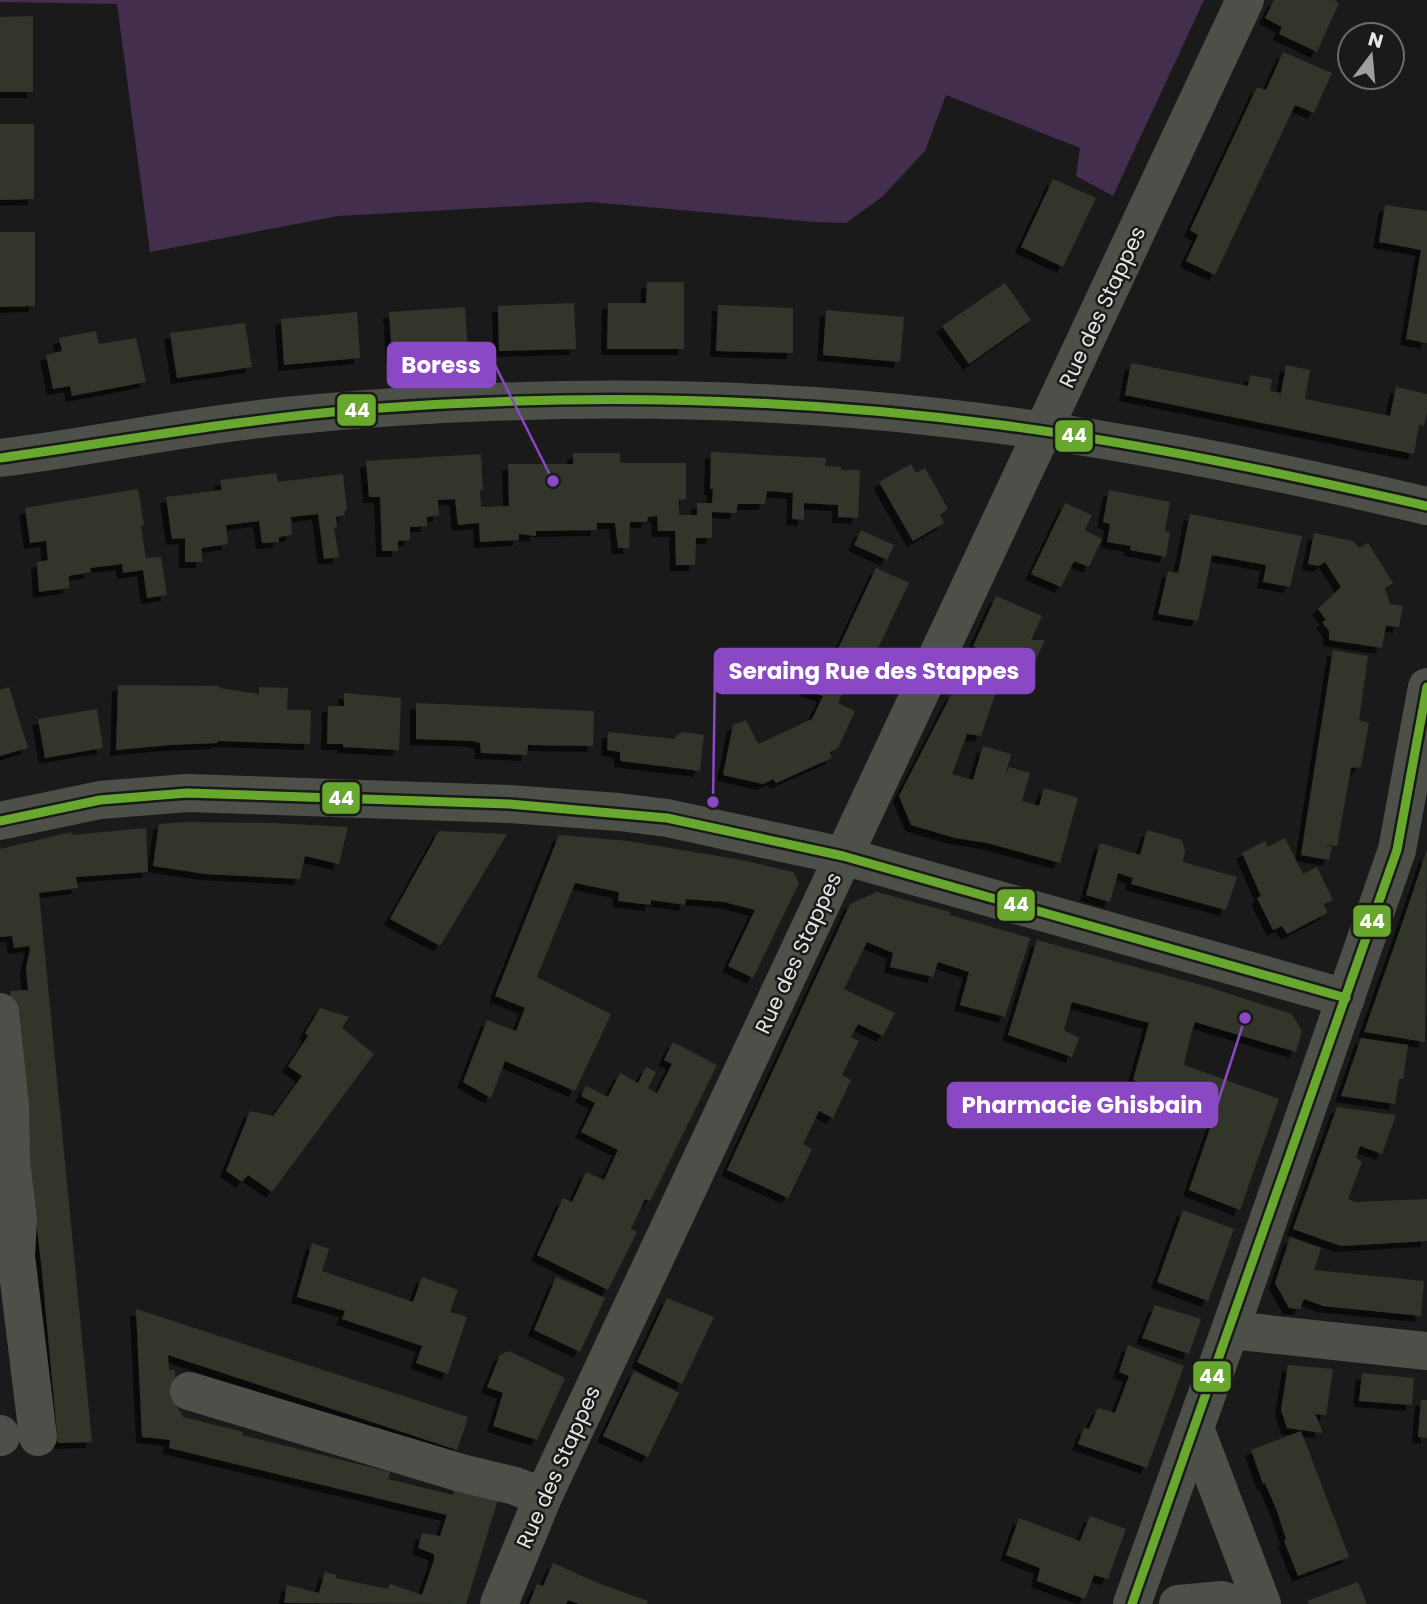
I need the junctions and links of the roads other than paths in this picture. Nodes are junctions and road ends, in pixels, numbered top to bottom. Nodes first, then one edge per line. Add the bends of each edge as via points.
1 (1245, 0) edge
2 (1044, 430) junction
3 (0, 458) edge
4 (1427, 506) edge
5 (1427, 687) edge
6 (0, 821) edge
7 (843, 856) junction
8 (1346, 998) junction
9 (0, 1012) edge
10 (1230, 1330) junction
11 (1427, 1351) edge
12 (189, 1391) dead end
13 (1195, 1428) junction
14 (13, 1436) edge
15 (542, 1497) junction
16 (499, 1604) edge
17 (1132, 1604) edge
18 (1178, 1604) edge
19 (1237, 1604) edge
20 (1262, 1604) edge

1 - 2 street, Rue des Stappes
2 - 3 street via 806,406 544,401 285,416
2 - 4 street via 1278,472
2 - 7 street, Rue des Stappes
5 - 8 street via 1397,850
6 - 7 street via 100,800 187,793 509,804 667,818
7 - 8 street
7 - 15 street, Rue des Stappes
8 - 10 street
9 - 14 street via 18,1219
10 - 11 street
10 - 13 street
12 - 15 street
13 - 17 street
13 - 20 street
15 - 16 street, Rue des Stappes
18 - 19 street via 1222,1600

